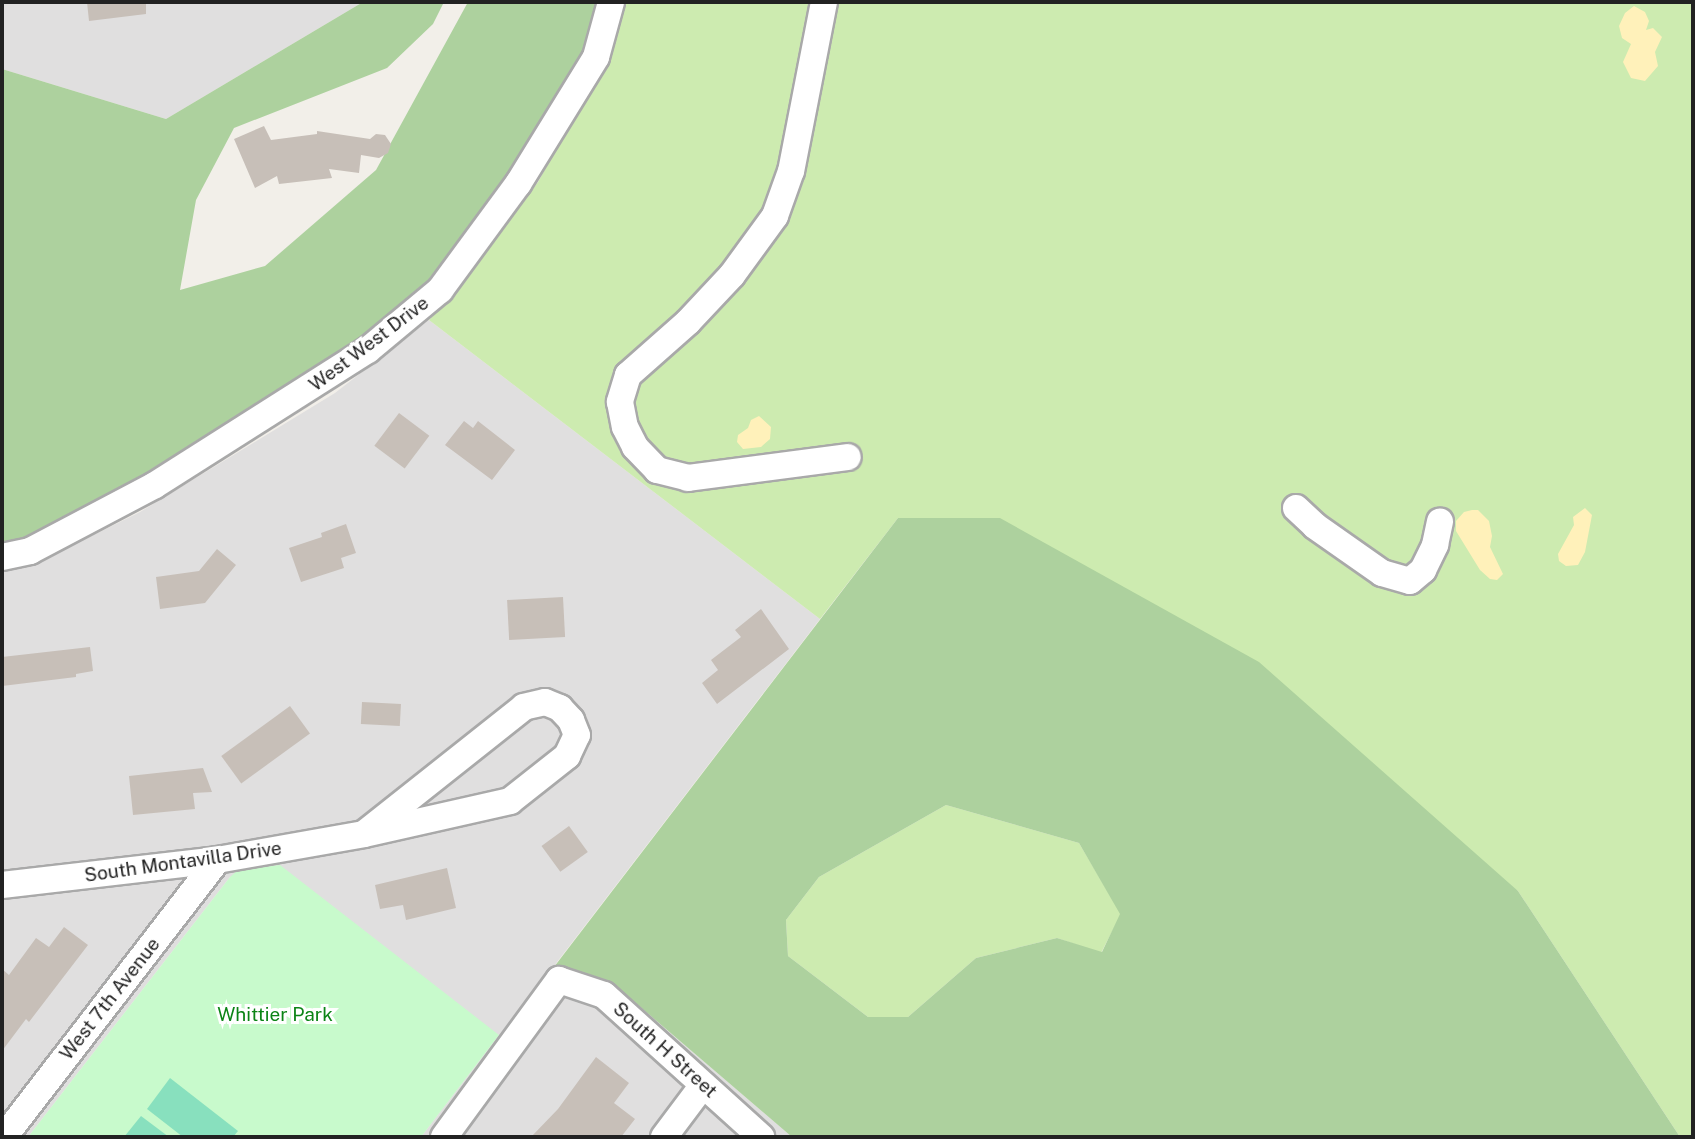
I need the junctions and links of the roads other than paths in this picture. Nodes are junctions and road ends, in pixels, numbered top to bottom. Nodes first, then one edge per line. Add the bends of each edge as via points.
1 (611, 2) edge
2 (824, 2) edge
3 (848, 457) dead end
4 (1296, 508) dead end
5 (1440, 522) dead end
6 (2, 557) edge
7 (364, 834) junction
8 (217, 860) junction
9 (2, 885) edge
10 (703, 1085) junction
11 (4, 1137) edge
12 (444, 1137) edge
13 (664, 1137) edge
14 (761, 1137) edge

1 - 6 street, West West Drive via 596,57 518,184 440,290 368,350 189,464 30,551
2 - 3 street via 790,171 775,216 733,275 628,376 620,402 635,447 657,470 688,478
4 - 5 street via 1382,573 1410,581 1423,570 1436,545
7 - 7 street, South Montavilla Drive via 524,707 545,702 560,708 571,720 576,735 567,756 510,801
7 - 8 street, South Montavilla Drive
8 - 9 street, South Montavilla Drive
8 - 11 street, West 7th Avenue
10 - 12 street, South H Street via 604,995 559,980
10 - 13 street
10 - 14 street, South H Street

